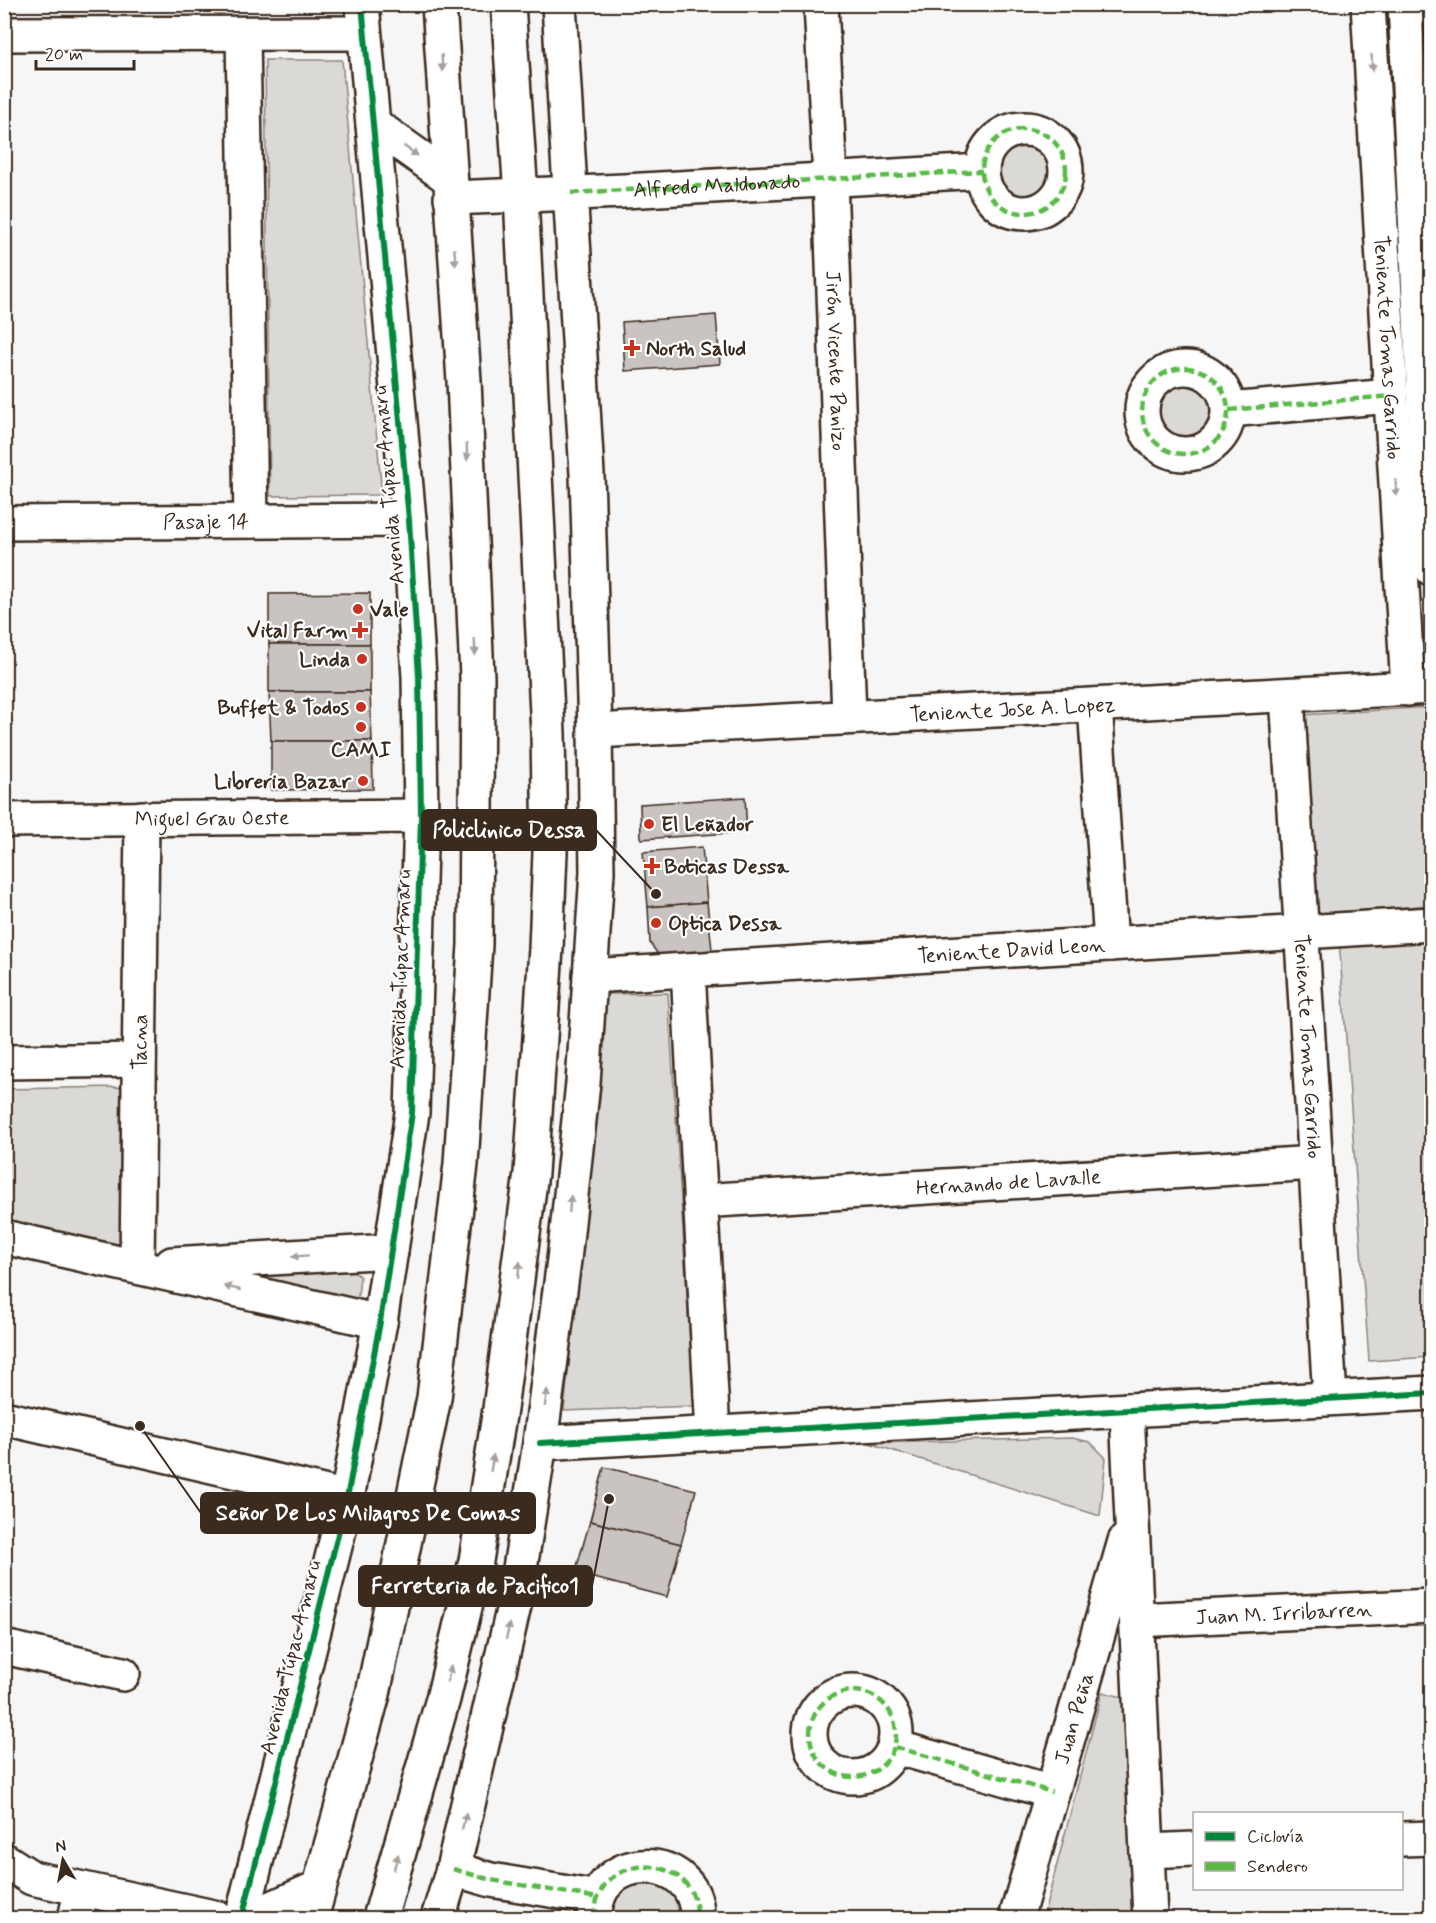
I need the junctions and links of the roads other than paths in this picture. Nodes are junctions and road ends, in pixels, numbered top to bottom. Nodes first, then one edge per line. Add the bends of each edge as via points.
1 (439, 4) edge
2 (508, 4) edge
3 (559, 4) edge
4 (821, 4) edge
5 (1368, 4) edge
6 (1405, 4) edge
7 (363, 19) edge
8 (4, 34) edge
9 (243, 34) junction
10 (373, 124) junction
11 (1422, 155) edge
12 (1377, 157) junction
13 (982, 171) dead end
14 (830, 179) junction
15 (450, 188) junction
16 (570, 193) junction
17 (521, 196) junction
18 (1391, 396) junction
19 (1229, 411) dead end
20 (1428, 420) edge
21 (409, 520) junction
22 (251, 521) junction
23 (4, 523) edge
24 (1431, 569) edge
25 (1420, 688) edge
26 (1287, 695) junction
27 (1095, 705) junction
28 (849, 717) junction
29 (595, 731) junction
30 (421, 816) junction
31 (142, 818) junction
32 (4, 820) edge
33 (1431, 924) edge
34 (1301, 933) junction
35 (1111, 944) junction
36 (688, 970) junction
37 (590, 976) junction
38 (139, 1060) junction
39 (4, 1062) edge
40 (1315, 1163) junction
41 (700, 1201) junction
42 (4, 1237) edge
43 (391, 1251) junction
44 (137, 1266) junction
45 (380, 1322) junction
46 (1431, 1393) edge
47 (1330, 1398) junction
48 (1126, 1410) junction
49 (4, 1418) edge
50 (713, 1433) junction
51 (540, 1443) junction
52 (347, 1498) junction
53 (1132, 1516) junction
54 (1431, 1606) edge
55 (1137, 1620) junction
56 (4, 1647) edge
57 (123, 1674) dead end
58 (895, 1747) dead end
59 (1052, 1792) junction
60 (1431, 1838) edge
61 (1403, 1839) edge
62 (1193, 1849) edge
63 (1147, 1851) junction
64 (4, 1860) edge
65 (453, 1869) junction
66 (319, 1887) junction
67 (78, 1904) edge
68 (597, 1908) edge
69 (218, 1918) edge
70 (242, 1918) edge
71 (250, 1918) edge
72 (311, 1918) edge
73 (380, 1918) edge
74 (438, 1918) edge
75 (697, 1918) edge
76 (1016, 1918) edge
77 (1150, 1918) edge

1 -> 15 main road
2 - 17 main road
3 - 16 main road
4 - 14 main road, Jirón Vicente Panizo
5 -> 12 main road, Teniente Tomas Garrido
6 - 11 main road, Teniente Tomas Garrido
7 - 9 main road
7 - 10 main road, Avenida Túpac Amaru
8 - 9 main road
9 - 22 main road
10 -> 15 main road
10 - 21 main road, Avenida Túpac Amaru
11 - 12 main road
11 - 20 main road, Teniente Tomas Garrido
12 - 18 main road, Teniente Tomas Garrido
13 - 14 main road, Alfredo Maldonado
14 - 16 main road, Alfredo Maldonado
14 - 28 main road, Jirón Vicente Panizo
15 - 17 main road, Alfredo Maldonado
15 -> 66 main road via 464,381 477,677 475,945 461,1164 434,1398 373,1694
16 - 17 main road, Alfredo Maldonado
16 - 29 main road via 587,474
73 -> 17 main road via 442,1699 476,1561 531,1173 550,853 548,733
18 - 19 main road
18 -> 25 main road, Teniente Tomas Garrido
20 - 24 main road, Teniente Tomas Garrido
21 - 22 main road, Pasaje 14
21 - 30 main road, Avenida Túpac Amaru via 419,677
22 - 23 main road, Pasaje 14
25 - 26 main road, Teniente Jose A. Lopez
26 - 27 main road, Teniente Jose A. Lopez
26 - 34 main road, Teniente Tomas Garrido
27 - 28 main road, Teniente Jose A. Lopez
27 - 35 main road
28 - 29 main road, Teniente Jose A. Lopez
29 - 37 main road via 597,872
30 - 31 main road, Miguel Grau Oeste
30 - 43 main road, Avenida Túpac Amaru via 412,1113
31 - 32 main road, Miguel Grau Oeste
31 - 38 main road, Tacna
33 - 34 main road, Teniente David Leon
34 - 35 main road, Teniente David Leon
34 - 40 main road, Teniente Tomas Garrido
35 - 36 main road, Teniente David Leon
36 - 37 main road, Teniente David Leon
36 - 41 main road
51 -> 37 main road via 567,1236
38 - 39 main road
38 - 44 main road, Tacna
40 - 41 main road, Hernando de Lavalle
40 - 47 main road, Teniente Tomas Garrido
41 - 50 main road
42 - 44 main road
43 -> 44 main road
43 - 45 main road, Avenida Túpac Amaru
45 -> 44 main road
45 - 52 main road, Avenida Túpac Amaru
46 - 47 main road
47 - 48 main road
48 - 50 main road
48 - 53 main road, Juan Peña
49 - 52 main road
50 - 51 main road
65 -> 51 main road via 514,1606
52 - 70 main road, Avenida Túpac Amaru
53 - 55 main road, Juan Peña
53 - 59 main road, Juan Peña
54 - 55 main road, Juan M. Irribarren
55 - 63 main road, Juan Peña
56 - 57 main road
58 - 59 main road
59 - 76 main road, Juan Peña
60 - 61 main road
62 - 63 main road
63 - 77 main road, Juan Peña
64 - 67 main road
65 - 68 main road
65 - 74 main road
66 - 71 main road
66 - 72 main road
67 - 69 main road
68 - 75 main road via 607,1883 621,1872 655,1866 672,1872 685,1884 694,1899

